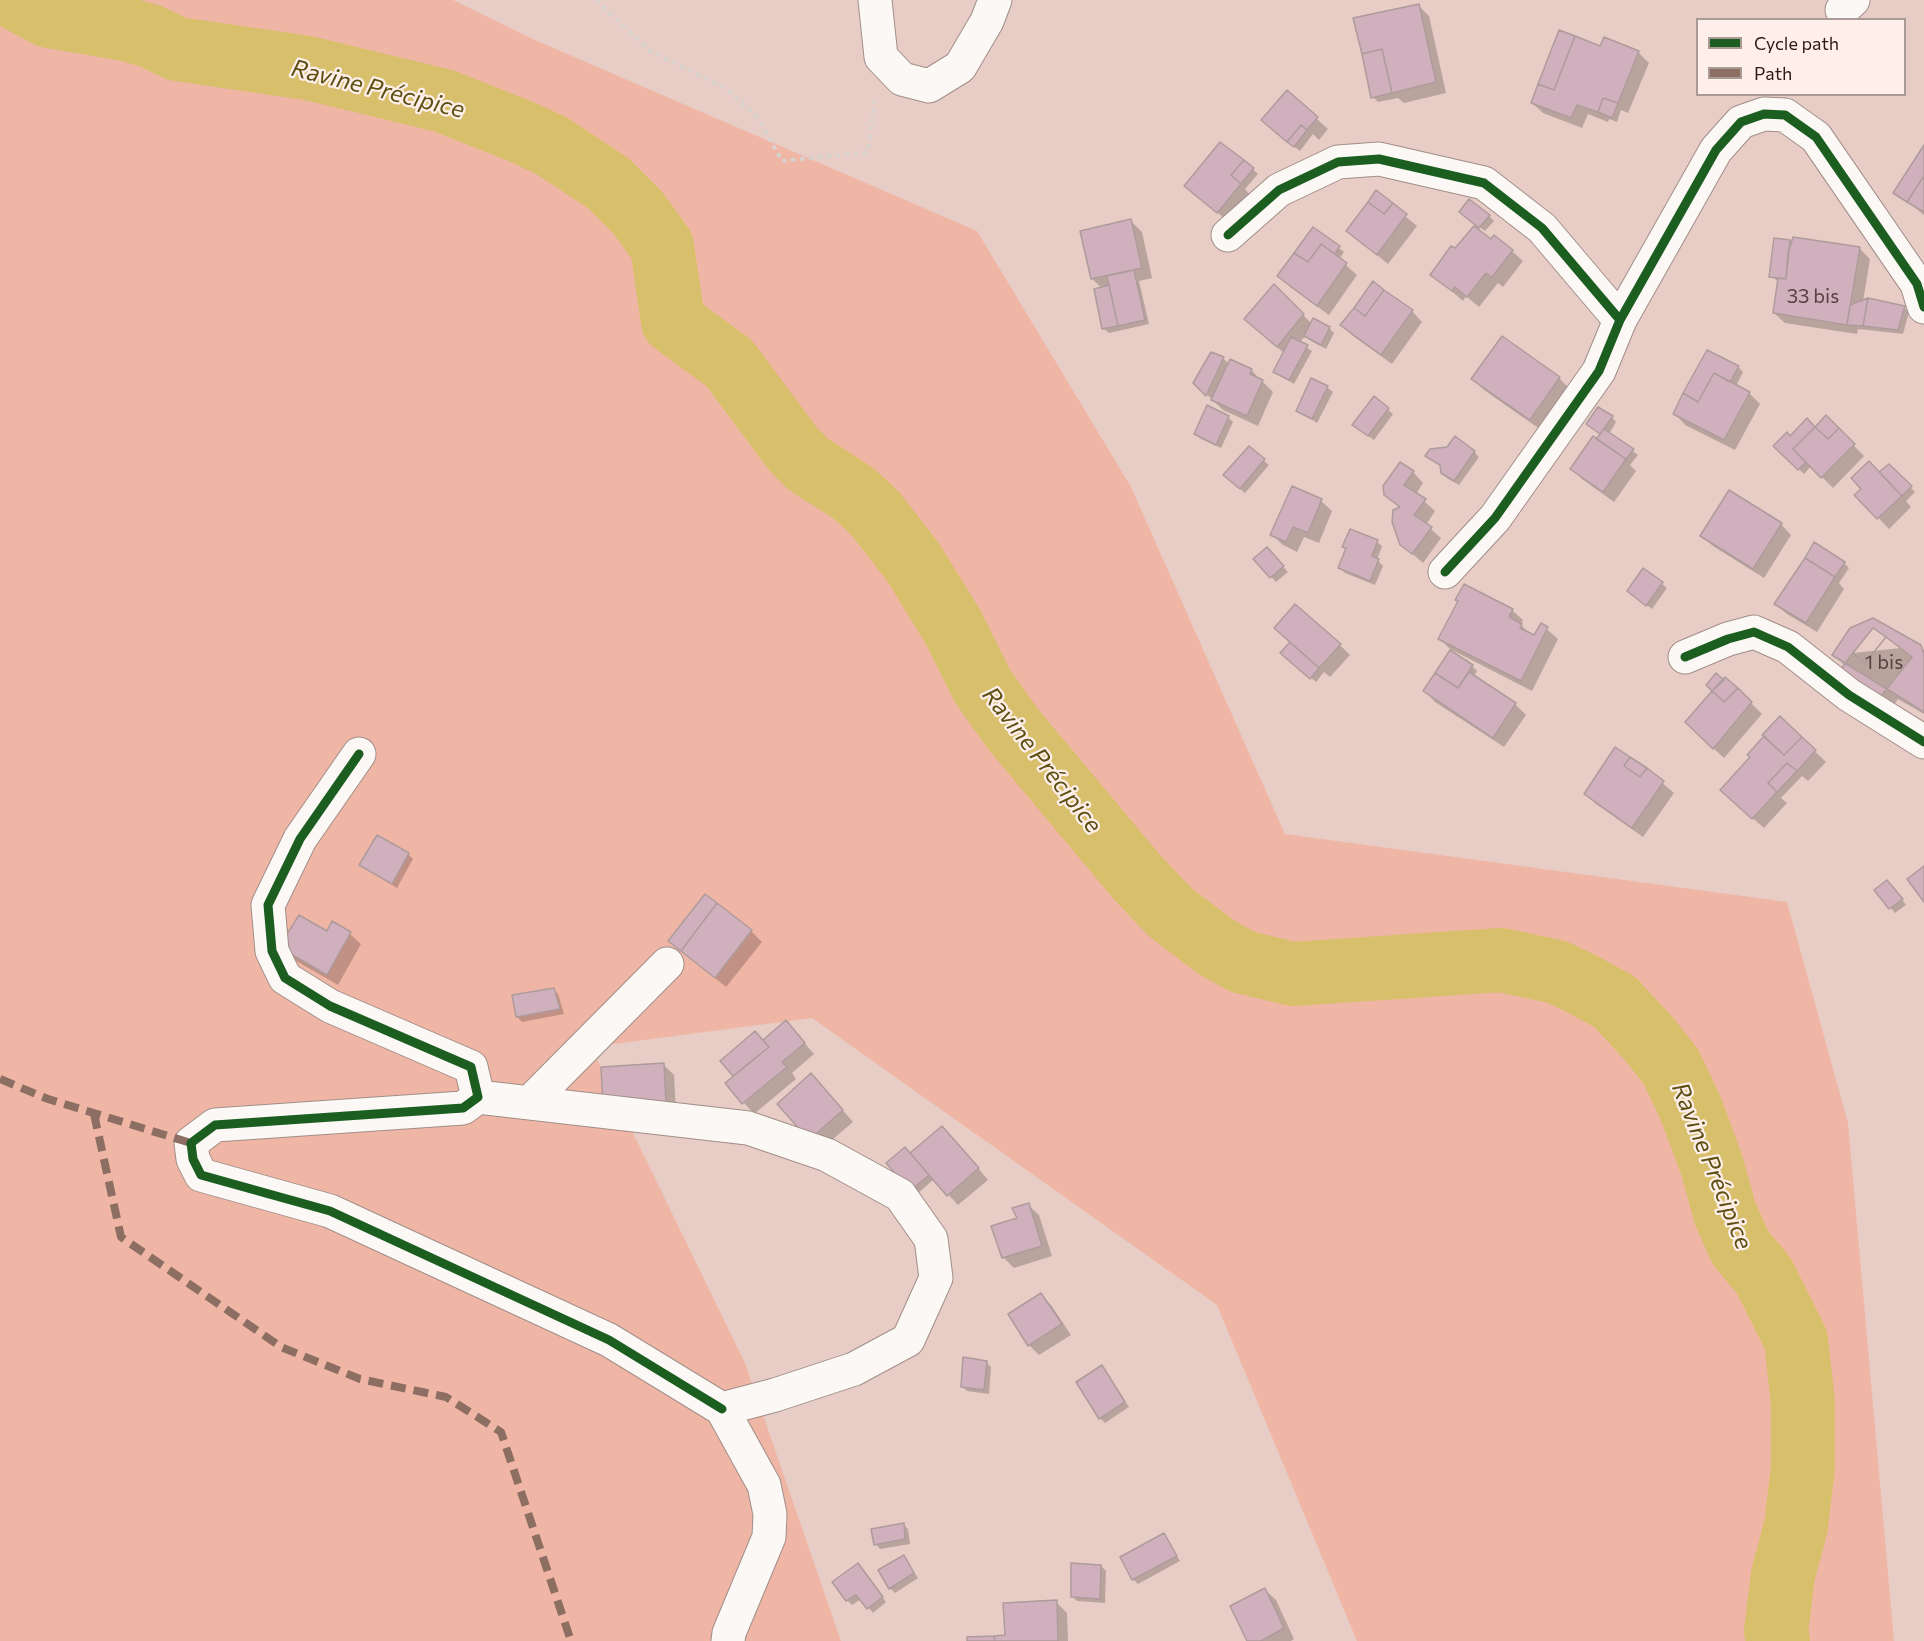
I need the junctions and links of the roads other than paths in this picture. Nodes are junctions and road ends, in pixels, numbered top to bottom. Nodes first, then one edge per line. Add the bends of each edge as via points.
1 (875, 0) edge
2 (995, 0) edge
3 (1228, 235) dead end
4 (1924, 307) edge
5 (1620, 320) junction
6 (1445, 572) dead end
7 (1685, 657) dead end
8 (1924, 742) edge
9 (359, 754) dead end
10 (667, 964) dead end
11 (478, 1096) junction
12 (531, 1101) junction
13 (722, 1409) junction
14 (728, 1641) edge

1 - 2 street via 881,57 902,78 929,86 960,67
3 - 5 street via 1279,190 1338,162 1379,159 1484,183 1542,228
4 - 5 street via 1917,284 1816,137 1785,115 1764,114 1741,122 1716,150
5 - 6 street via 1599,371 1495,518
7 - 8 street via 1754,632 1788,647 1849,695
9 - 11 street via 300,839 267,904 272,951 285,978 330,1006 471,1067
10 - 12 street
11 - 12 street
11 - 13 street via 463,1108 215,1125 191,1143 193,1159 201,1175 330,1211 609,1340
12 - 13 street via 748,1128 827,1155 900,1195 931,1239 936,1278 908,1340 854,1369
13 - 14 street via 764,1485 770,1514 769,1538

